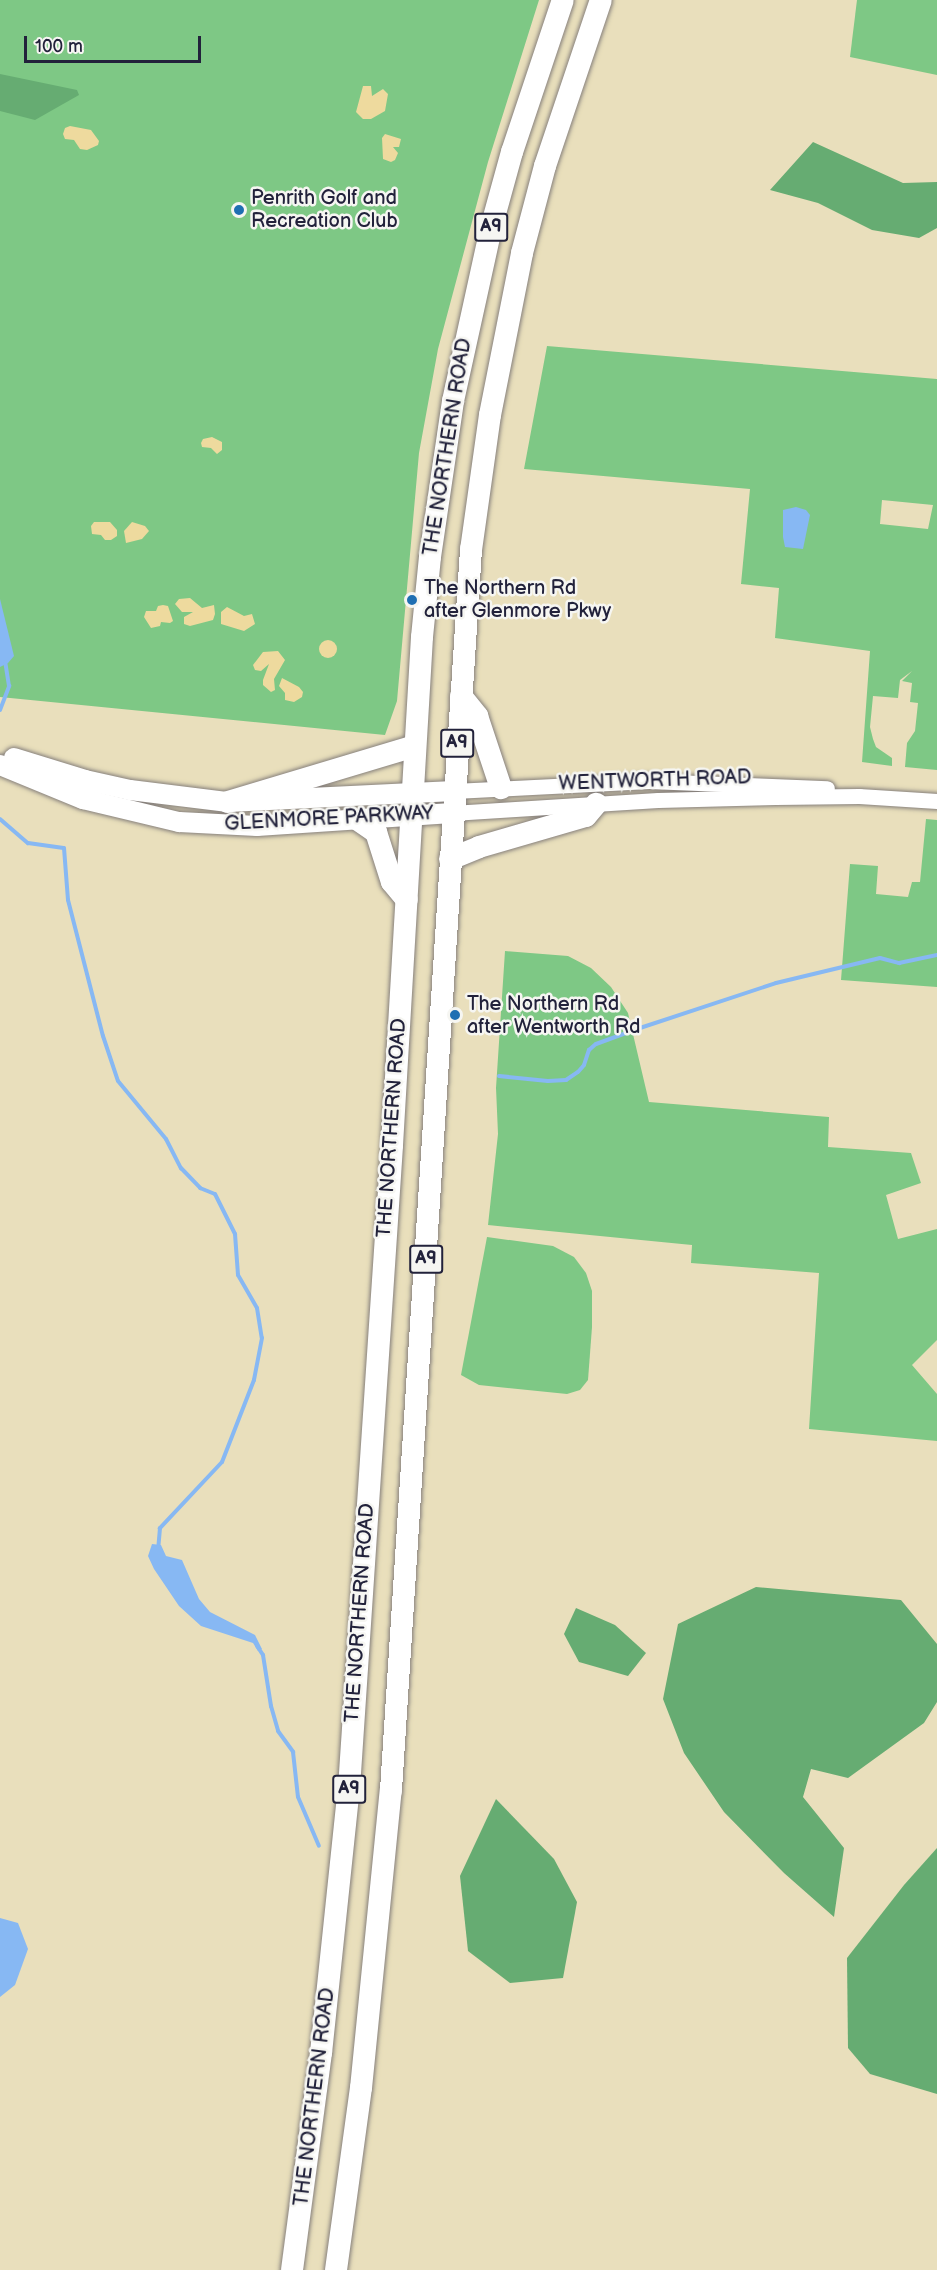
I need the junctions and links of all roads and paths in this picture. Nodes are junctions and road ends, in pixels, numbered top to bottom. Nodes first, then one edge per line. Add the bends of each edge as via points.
1 (563, 0) edge
2 (601, 0) edge
3 (461, 696) junction
4 (416, 746) junction
5 (1, 759) edge
6 (501, 788) junction
7 (859, 796) junction
8 (937, 801) edge
9 (228, 802) junction
10 (453, 802) junction
11 (596, 804) junction
12 (412, 805) junction
13 (358, 819) junction
14 (450, 859) junction
15 (407, 900) junction
16 (292, 2270) edge
17 (336, 2270) edge

1 - 4 highway, THE NORTHERN ROAD / A9 via 512,152 464,343 430,557
2 - 3 highway, THE NORTHERN ROAD / A9 via 545,166 504,338 471,550
3 - 6 highway via 477,716
3 - 10 highway, THE NORTHERN ROAD / A9
4 - 9 highway
4 - 12 highway, THE NORTHERN ROAD / A9
5 - 9 main road, GLENMORE PARKWAY via 130,790
5 - 13 main road, GLENMORE PARKWAY via 82,799 169,821 257,826
6 - 7 street, WENTWORTH ROAD via 598,782 720,782 834,788
6 - 10 street, WENTWORTH ROAD
7 - 8 street, WENTWORTH ROAD
7 - 11 street, WENTWORTH ROAD
9 - 12 main road, GLENMORE PARKWAY
10 - 11 street, WENTWORTH ROAD
10 - 12 main road, GLENMORE PARKWAY
10 - 14 highway, THE NORTHERN ROAD / A9
11 - 14 highway via 586,816
12 - 13 main road, GLENMORE PARKWAY
12 - 15 highway, THE NORTHERN ROAD / A9
13 - 15 highway via 376,832 392,882
14 - 17 highway, THE NORTHERN ROAD / A9 via 391,1790 361,2088
15 - 16 highway, THE NORTHERN ROAD / A9 via 349,1788 321,2053

